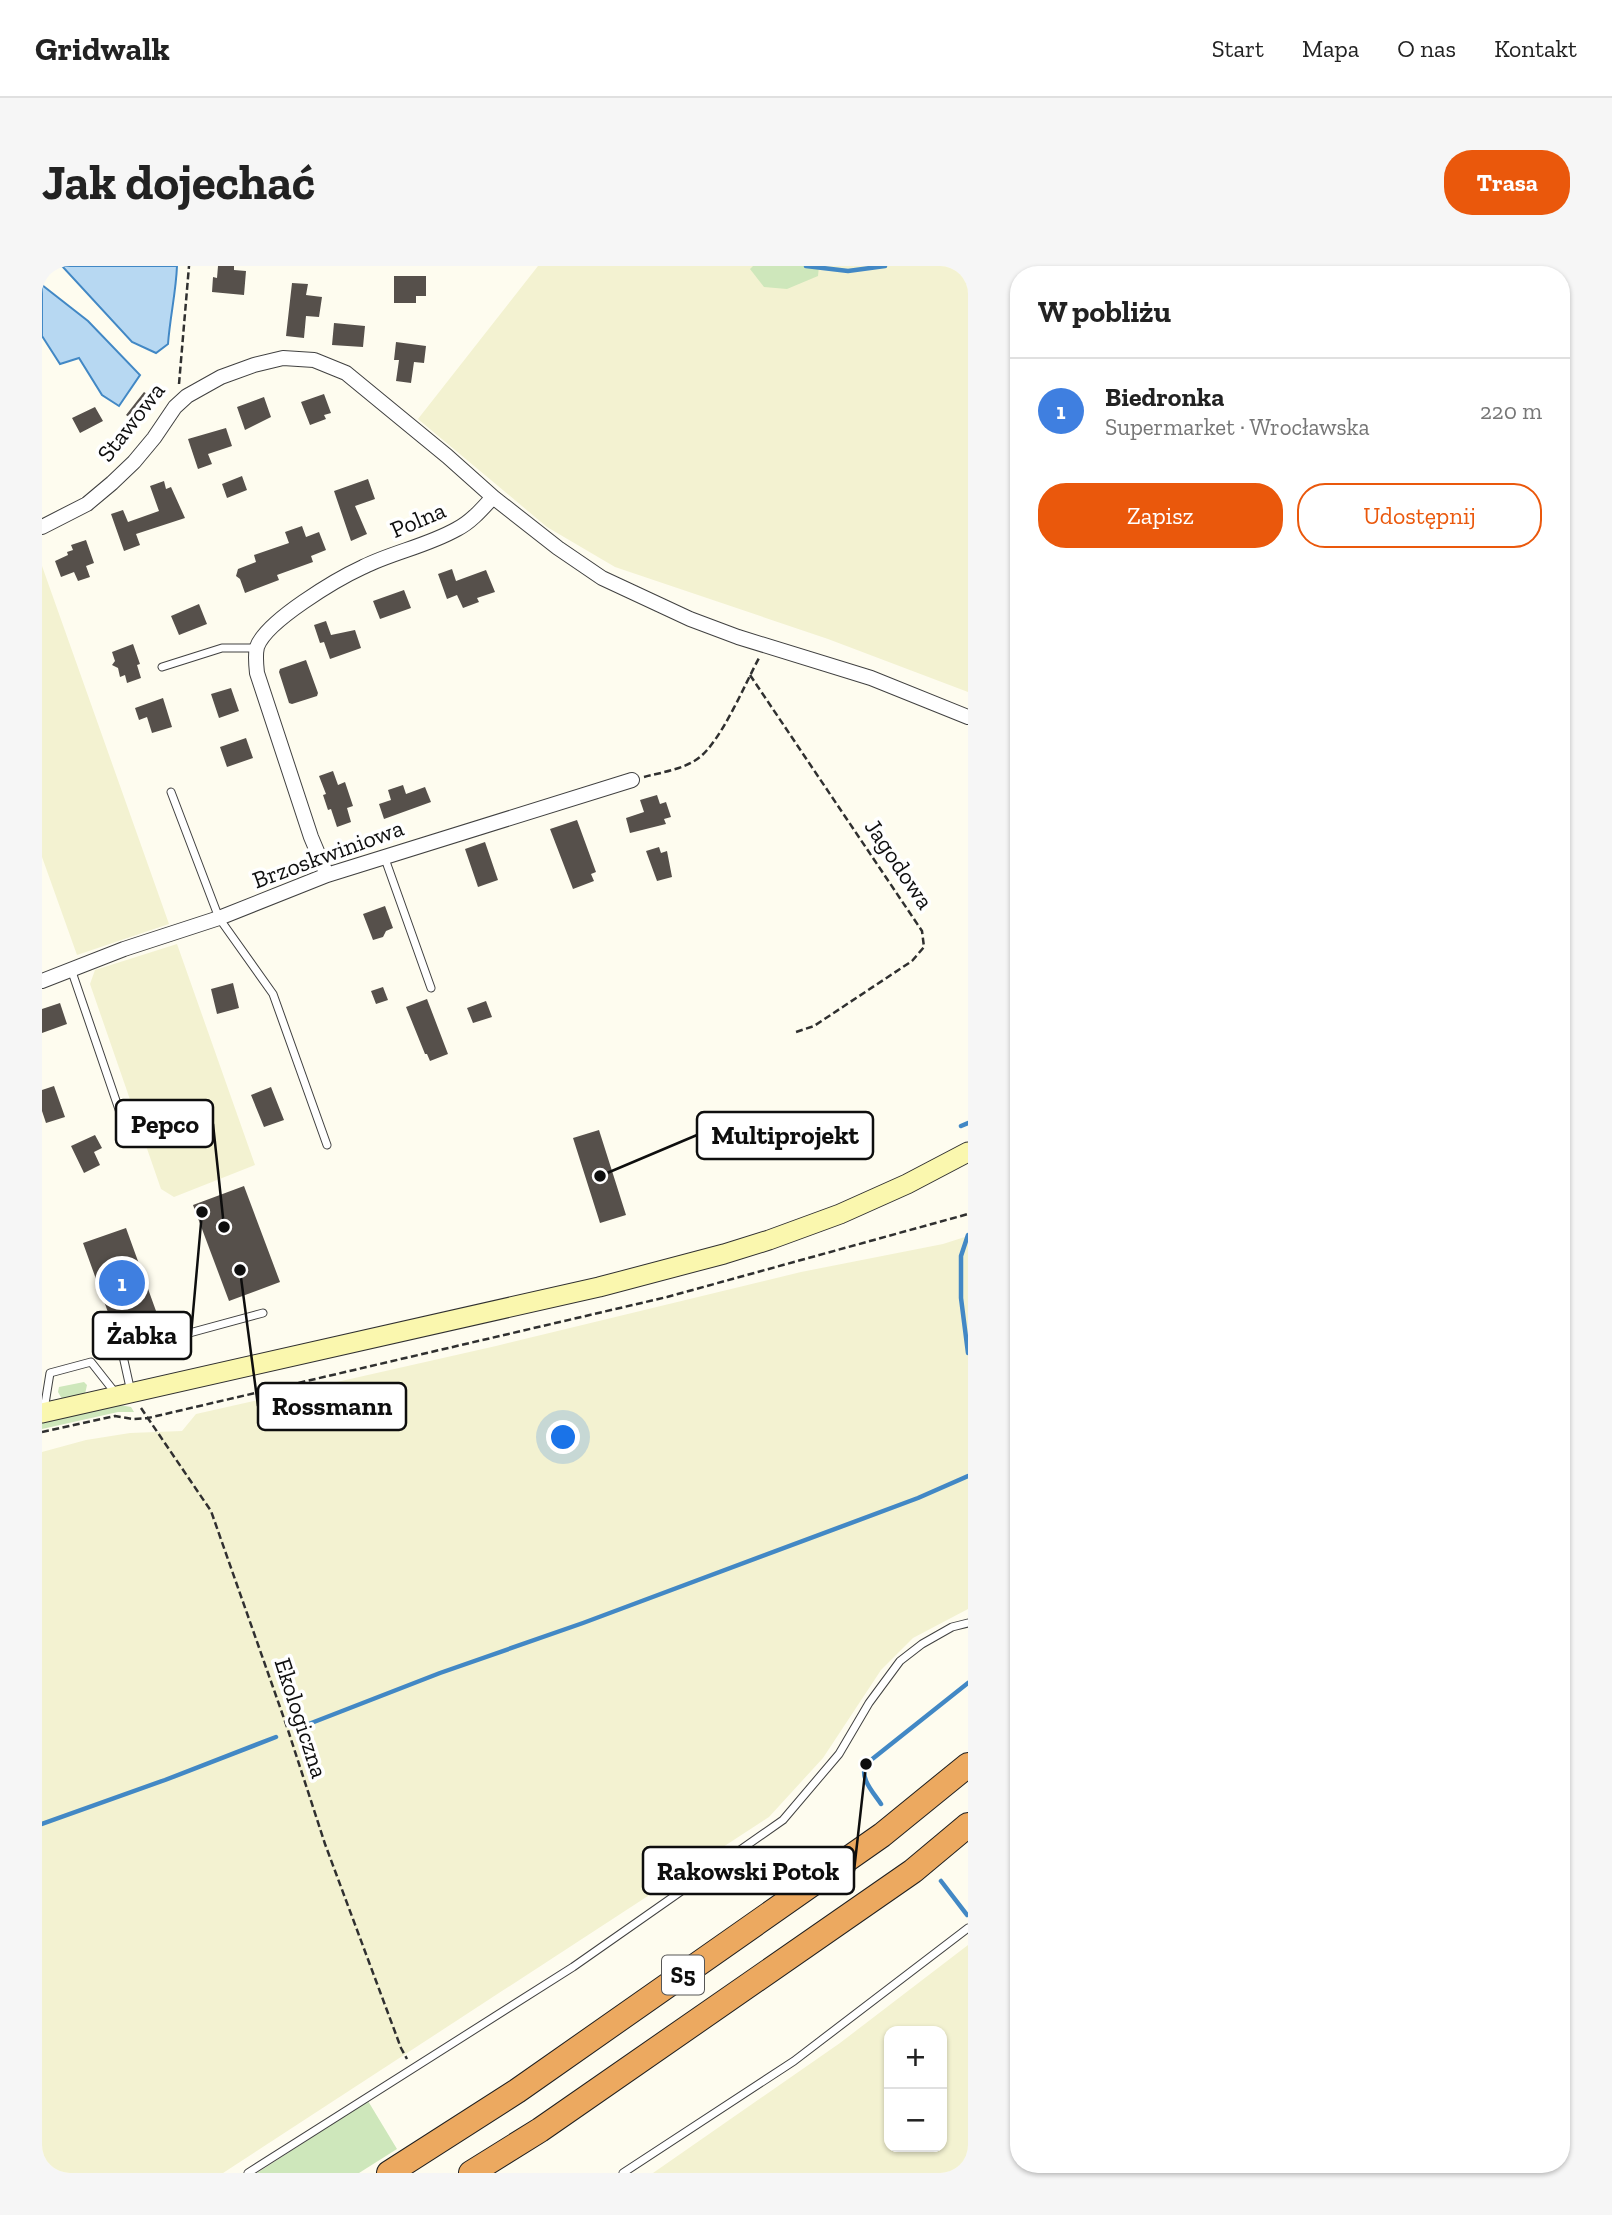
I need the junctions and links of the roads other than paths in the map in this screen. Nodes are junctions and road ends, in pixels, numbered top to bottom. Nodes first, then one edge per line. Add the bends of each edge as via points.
1 (187, 396) joint
2 (493, 497) junction
3 (42, 527) edge
4 (257, 648) junction
5 (162, 667) dead end
6 (968, 717) edge
7 (632, 780) road end
8 (172, 792) dead end
9 (384, 856) junction
10 (327, 875) junction
11 (219, 918) junction
12 (71, 969) junction
13 (42, 981) edge
14 (431, 988) dead end
15 (124, 1124) dead end
16 (327, 1145) dead end
17 (968, 1152) edge
18 (263, 1313) dead end
19 (124, 1394) junction
20 (43, 1419) edge
21 (968, 1623) edge
22 (968, 1765) edge
23 (968, 1825) edge
24 (968, 1928) edge
25 (247, 2173) edge
26 (389, 2173) edge
27 (471, 2173) edge
28 (623, 2173) edge

1 - 2 street, Polna via 221,377 269,361 300,358 330,365 368,390
1 - 3 street, Stawowa via 112,483 87,504
2 - 4 street, Polna via 460,528 364,566 319,593 269,629
2 - 6 street via 603,578 690,619 871,678
4 - 5 lane via 222,648
4 - 10 street via 257,673
7 - 9 street, Brzoskwiniowa
8 - 11 lane
9 - 10 street, Brzoskwiniowa
9 - 14 lane
10 - 11 street, Brzoskwiniowa
11 - 12 street, Brzoskwiniowa
11 - 16 lane via 273,994
12 - 13 street, Brzoskwiniowa
12 - 15 lane
17 - 19 main road via 866,1203 769,1240 599,1287
18 - 19 lane via 127,1350 123,1356
19 - 20 main road
19 - 20 lane via 91,1362 50,1373
21 - 25 lane via 922,1644 900,1661 839,1754 783,1820 573,1967
22 - 26 highway, S5 via 870,1843 517,2091
23 - 27 highway, S5 via 913,1871
24 - 28 lane via 794,2061

